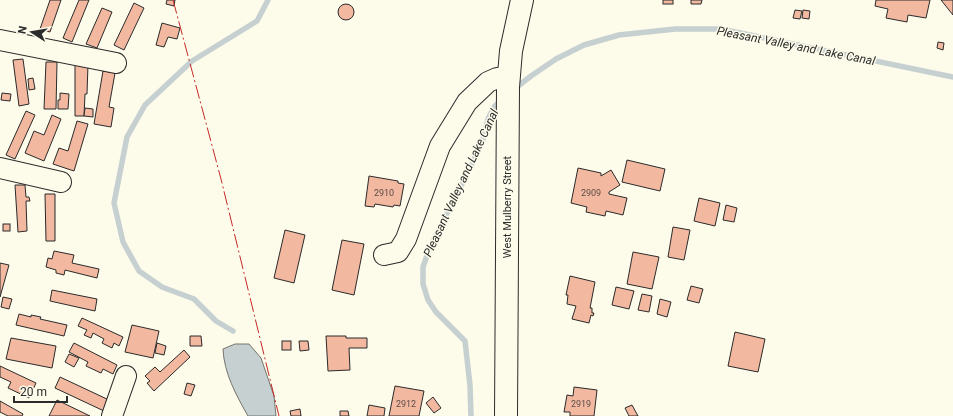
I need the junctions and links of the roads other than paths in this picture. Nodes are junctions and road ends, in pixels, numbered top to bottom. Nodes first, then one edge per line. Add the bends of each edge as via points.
1 (522, 0) edge
2 (0, 40) edge
3 (116, 63) dead end
4 (508, 81) junction
5 (0, 168) edge
6 (61, 182) dead end
7 (384, 255) dead end
8 (126, 376) dead end
9 (112, 416) edge
10 (506, 416) edge

1 - 4 main road, West Mulberry Street via 513,37
2 - 3 lane
4 - 7 lane via 497,78 488,82 467,102 440,146 406,239 398,252
4 - 10 main road, West Mulberry Street
5 - 6 lane
8 - 9 lane

